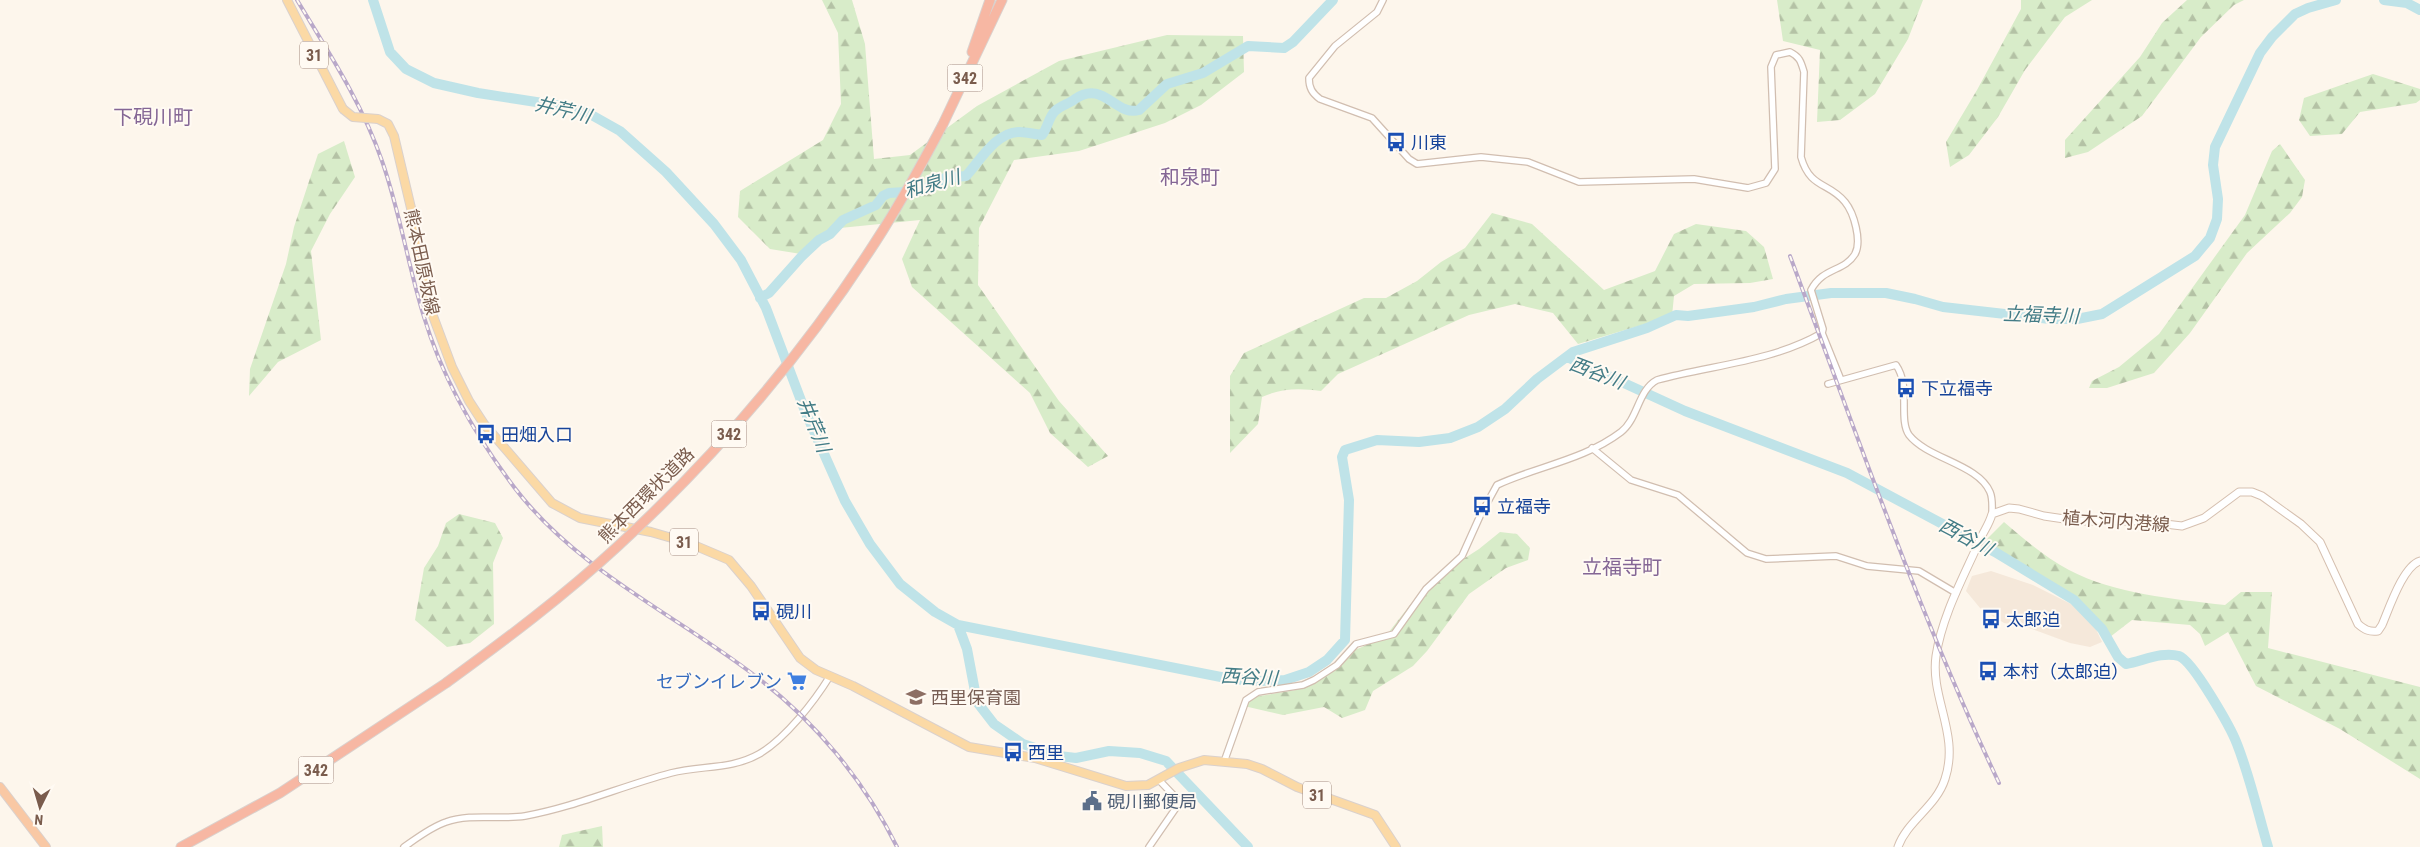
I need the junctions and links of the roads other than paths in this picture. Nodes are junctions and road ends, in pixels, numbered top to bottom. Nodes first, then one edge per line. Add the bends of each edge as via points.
1 (287, 0) edge
2 (990, 0) edge
3 (1002, 0) edge
4 (1008, 0) edge
5 (1383, 0) edge
6 (987, 32) junction
7 (944, 124) junction
8 (1822, 333) junction
9 (1841, 380) junction
10 (1828, 384) dead end
11 (1592, 448) junction
12 (1992, 514) junction
13 (2420, 562) edge
14 (1956, 593) junction
15 (830, 676) junction
16 (1224, 762) junction
17 (1159, 780) junction
18 (0, 787) edge
19 (46, 847) edge
20 (181, 847) edge
21 (404, 847) edge
22 (1149, 847) edge
23 (1396, 847) edge
24 (1898, 847) edge

1 - 15 main road, 熊本田原坂線 / 31, bridge via 342,110 353,117 378,119 388,124 394,136 417,237 424,288 437,331 469,401 500,444 545,497 570,514 652,532 698,546 729,560 751,586 800,658
2 - 7 highway
3 - 6 highway, 熊本西環状道路 / 342
4 - 6 highway
5 - 8 street via 1377,12 1335,46 1310,78 1309,84 1320,99 1372,118 1417,164 1481,157 1528,162 1579,182 1694,179 1756,187 1766,182 1775,169 1771,67 1776,55 1790,52 1796,55 1804,72 1801,157 1804,168 1811,178 1845,202 1852,214 1858,244 1850,261 1824,274 1811,290 1824,329
6 - 7 highway, 熊本西環状道路 / 342
7 - 20 highway, 熊本西環状道路 / 342, bridge via 883,230 769,388 618,547 517,631 446,684 280,793
8 - 9 street
8 - 11 street via 1788,348 1657,380 1647,387 1623,431
9 - 10 street
9 - 12 street via 1896,365 1904,382 1906,424 1910,436 1976,475 1990,492
11 - 14 street via 1631,480 1678,495 1756,557 1836,556 1867,566 1919,571
11 - 16 street via 1561,463 1498,485 1462,556 1426,589 1394,634 1356,644 1337,665 1303,685 1258,692 1249,697
12 - 13 main road, 植木河内港線 via 2008,508 2078,521 2140,521 2182,526 2204,518 2239,492 2252,492 2301,524 2320,542 2358,624 2372,632 2378,631 2412,565
12 - 14 main road
14 - 24 main road via 1936,657 1938,688 1948,731 1949,766 1937,798 1902,837
15 - 17 main road, 熊本田原坂線 / 31 via 968,747 1036,758 1126,786 1148,785
15 - 21 street via 791,726 761,753 744,762 673,772 533,814 448,821
16 - 17 main road, 熊本田原坂線 / 31 via 1204,760 1179,768
16 - 23 main road, 熊本田原坂線 / 31 via 1262,769 1296,788 1369,812 1381,822
17 - 22 street via 1180,802
18 - 19 highway

